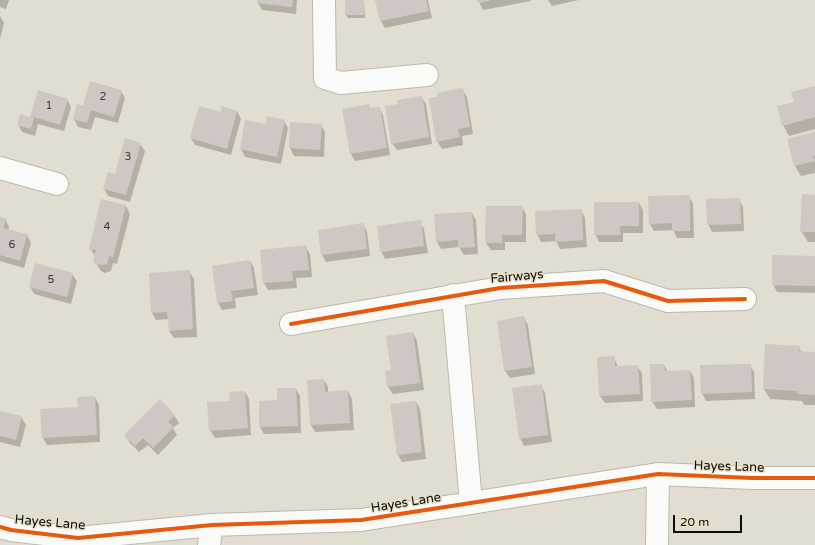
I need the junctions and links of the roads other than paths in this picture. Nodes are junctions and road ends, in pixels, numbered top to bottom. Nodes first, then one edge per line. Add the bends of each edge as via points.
1 (324, 0) edge
2 (427, 76) dead end
3 (0, 168) edge
4 (57, 184) dead end
5 (453, 295) junction
6 (745, 299) dead end
7 (291, 324) dead end
8 (658, 474) junction
9 (815, 478) edge
10 (471, 503) junction
11 (0, 527) edge
12 (210, 535) edge
13 (657, 545) edge

1 - 2 street via 325,78 341,83
3 - 4 street
5 - 6 street, Fairways via 500,288 604,281 668,301
5 - 7 street, Fairways
5 - 10 street
8 - 9 street, Hayes Lane
8 - 10 street, Hayes Lane
8 - 13 street
10 - 12 street, Hayes Lane via 361,520
11 - 12 street, Hayes Lane via 78,538

